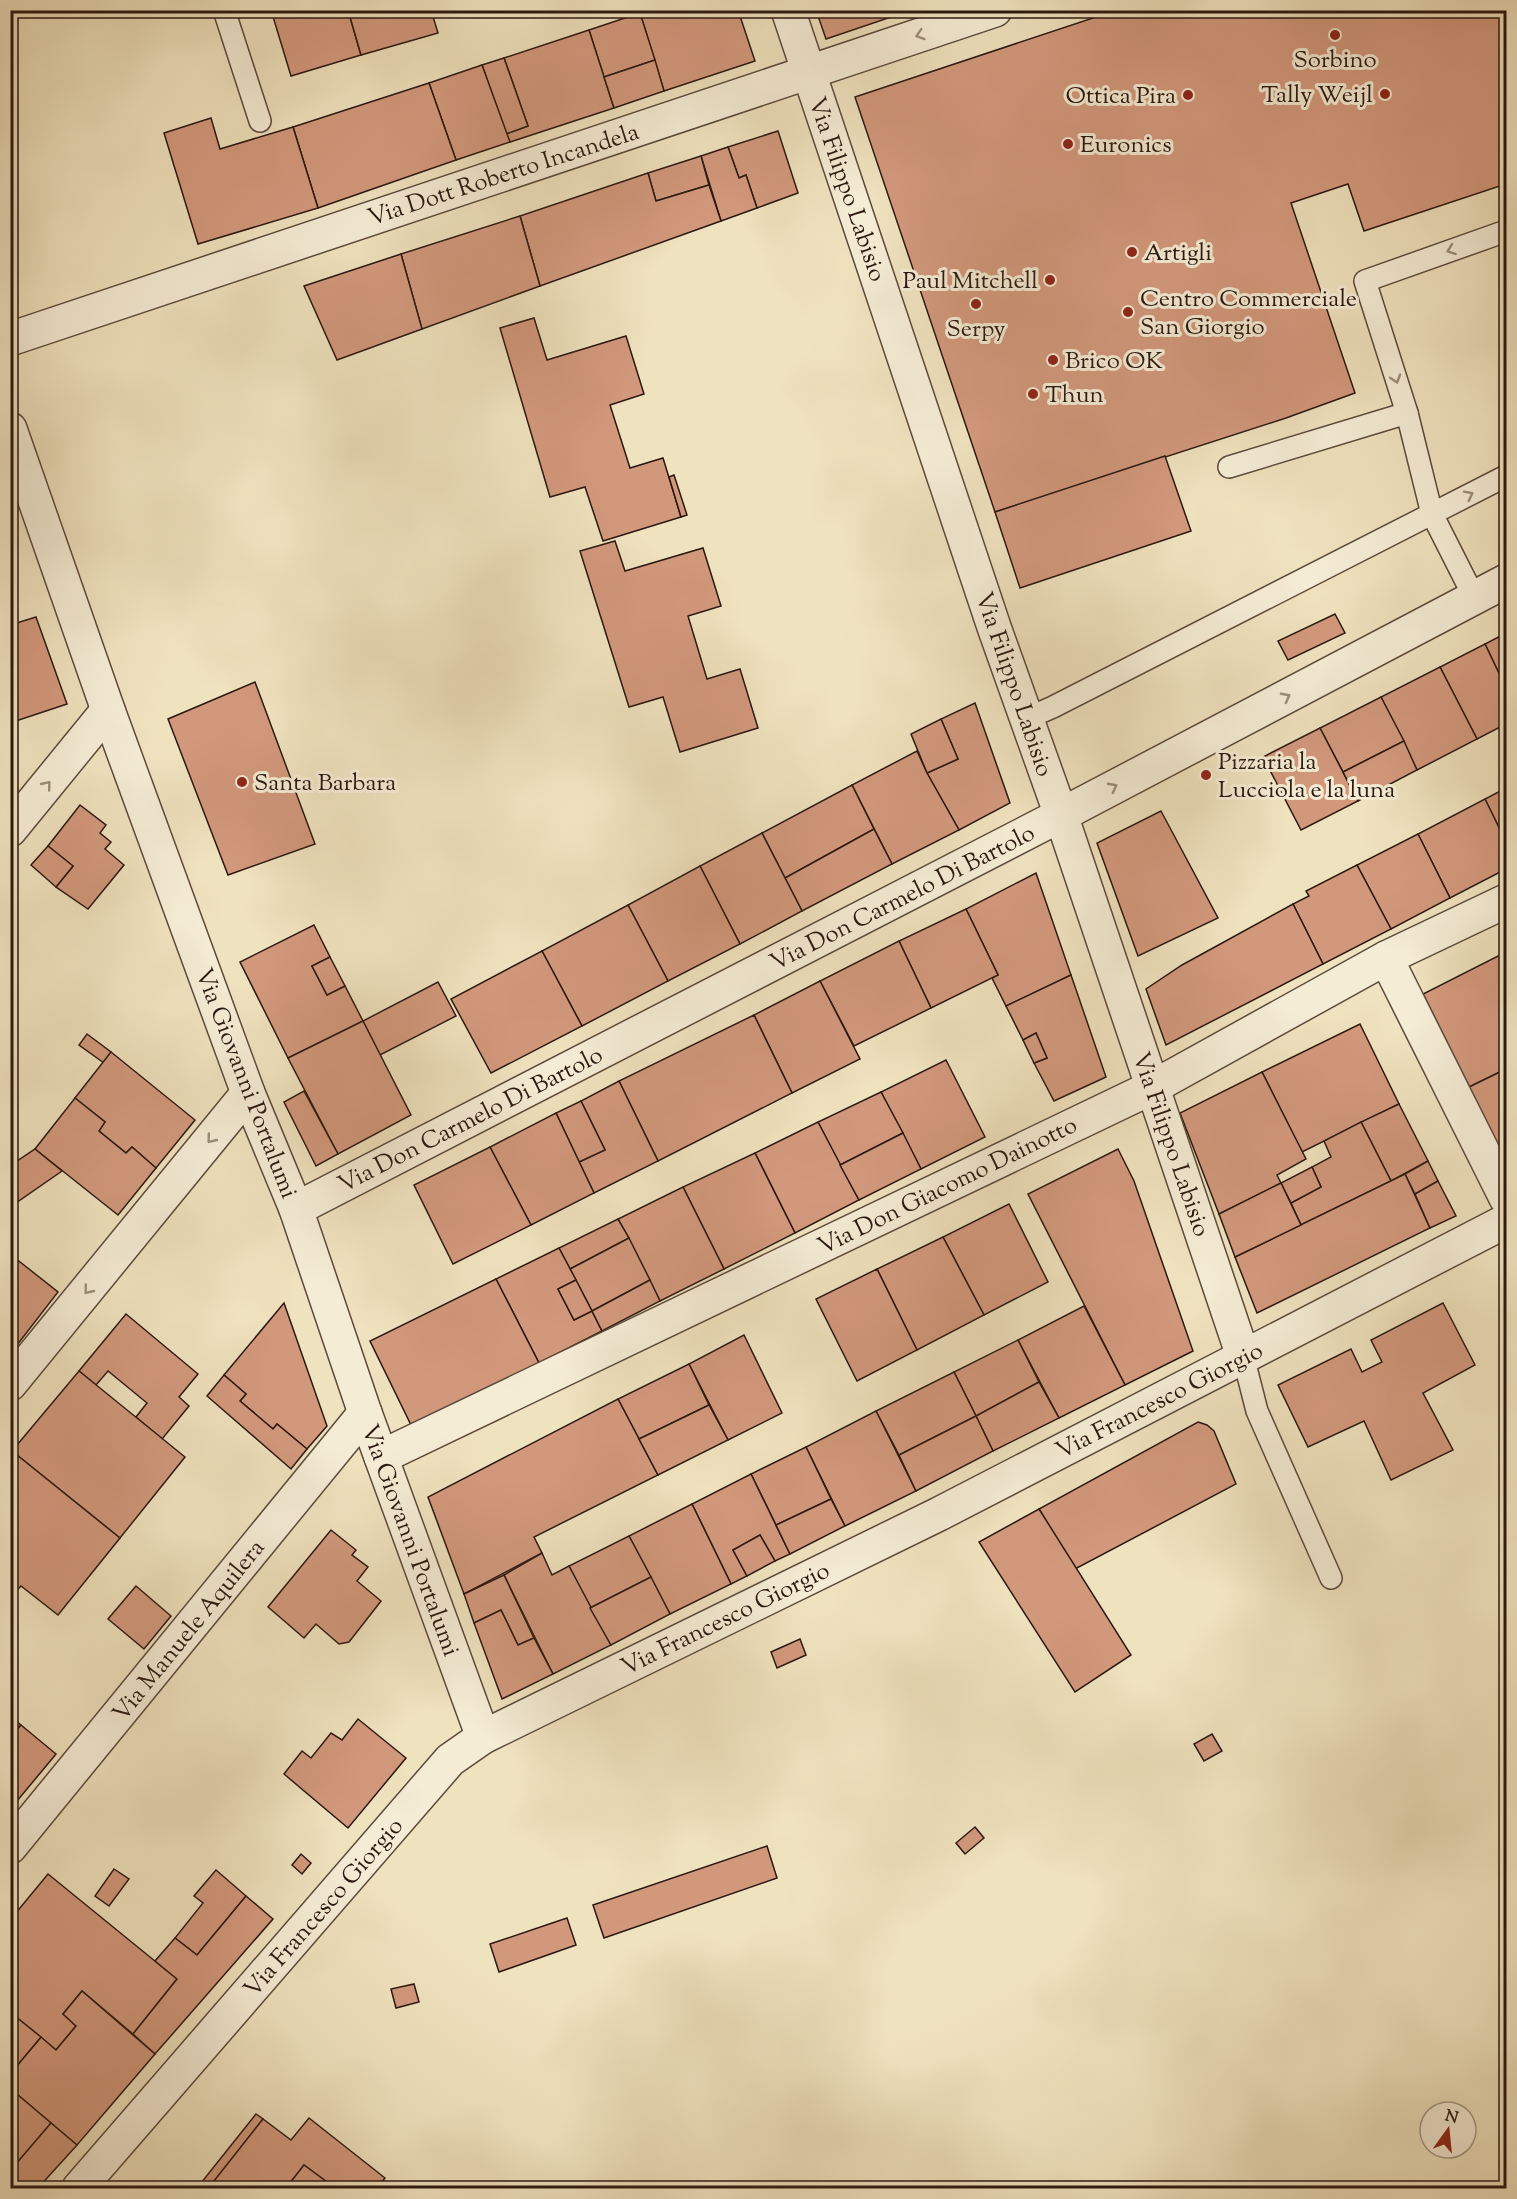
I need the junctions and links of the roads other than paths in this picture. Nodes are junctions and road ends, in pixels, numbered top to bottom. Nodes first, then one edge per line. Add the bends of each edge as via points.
1 (224, 10) edge
2 (788, 10) edge
3 (995, 10) edge
4 (809, 72) junction
5 (260, 121) dead end
6 (1506, 231) edge
7 (10, 339) edge
8 (1407, 413) junction
9 (10, 429) edge
10 (1229, 467) dead end
11 (1506, 476) edge
12 (1432, 514) junction
13 (1506, 581) edge
14 (1474, 597) junction
15 (108, 710) junction
16 (1028, 718) junction
17 (1061, 815) junction
18 (10, 830) edge
19 (1506, 901) edge
20 (1386, 958) junction
21 (1153, 1087) junction
22 (248, 1094) junction
23 (1506, 1198) edge
24 (296, 1209) junction
25 (1506, 1221) edge
26 (1243, 1356) junction
27 (10, 1384) edge
28 (364, 1413) junction
29 (381, 1457) junction
30 (1331, 1578) dead end
31 (483, 1737) junction
32 (10, 1847) edge
33 (79, 2188) edge

1 - 5 lane
2 - 4 street, Via Filippo Labisio
3 -> 4 street, Via Dott Roberto Incandela
4 - 7 street, Via Dott Roberto Incandela
4 - 16 street, Via Filippo Labisio
6 -> 8 lane via 1365,281
8 - 10 lane
8 - 12 lane
9 - 15 street, Via Giovanni Portalumi
12 -> 11 lane
12 - 14 lane
12 - 16 lane
13 - 14 street, Via Don Carmelo Di Bartolo
17 -> 14 street, Via Don Carmelo Di Bartolo
18 -> 15 street
15 - 22 street, Via Giovanni Portalumi
16 - 17 street, Via Filippo Labisio
17 - 21 street, Via Filippo Labisio
17 - 24 street, Via Don Carmelo Di Bartolo
19 - 20 street, Via Don Giacomo Dainotto
20 - 21 street, Via Don Giacomo Dainotto
20 - 23 street
21 - 26 street, Via Filippo Labisio
21 - 29 street, Via Don Giacomo Dainotto
22 - 24 street, Via Giovanni Portalumi
22 -> 27 street
24 - 28 street, Via Giovanni Portalumi
25 - 26 street, Via Francesco Giorgio
26 - 30 lane via 1257,1411
26 - 31 street, Via Francesco Giorgio via 939,1514
28 - 29 street, Via Giovanni Portalumi
28 - 32 street, Via Manuele Aquilera
29 - 31 street, Via Giovanni Portalumi
31 - 33 street, Via Francesco Giorgio via 450,1760

